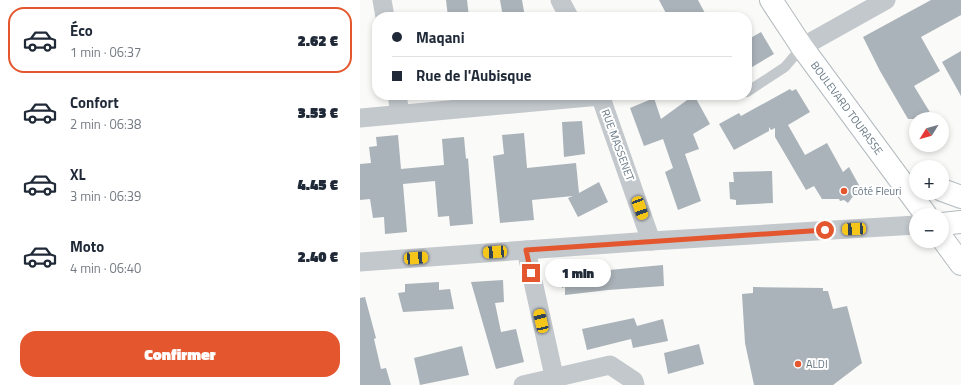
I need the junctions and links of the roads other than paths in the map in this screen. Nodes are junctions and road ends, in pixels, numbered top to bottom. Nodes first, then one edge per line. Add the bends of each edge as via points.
1 (382, 0) edge
2 (560, 0) edge
3 (771, 0) edge
4 (886, 0) edge
5 (383, 12) edge
6 (566, 12) edge
7 (802, 47) junction
8 (752, 89) edge
9 (488, 100) edge
10 (602, 100) edge
11 (398, 104) edge
12 (360, 118) edge
13 (907, 179) edge
14 (949, 193) edge
15 (961, 197) edge
16 (922, 208) edge
17 (961, 222) edge
18 (949, 223) edge
19 (909, 225) edge
20 (651, 240) junction
21 (949, 248) edge
22 (526, 250) junction
23 (360, 262) edge
24 (961, 264) edge
25 (555, 381) edge
26 (523, 385) edge
27 (635, 385) edge

1 - 5 street
2 - 6 street
3 - 7 main road, BOULEVARD TOURASSE
4 - 7 street
7 - 8 lane via 785,67
7 - 13 main road, BOULEVARD TOURASSE
9 - 11 street
10 - 20 street, RUE MASSENET
11 - 12 street
13 - 16 main road, BOULEVARD TOURASSE
14 - 15 main road
17 - 18 main road
19 - 20 street
20 - 22 street
21 - 24 main road
22 - 23 street
22 - 25 street
25 - 26 street
25 - 27 street via 610,364 634,381

